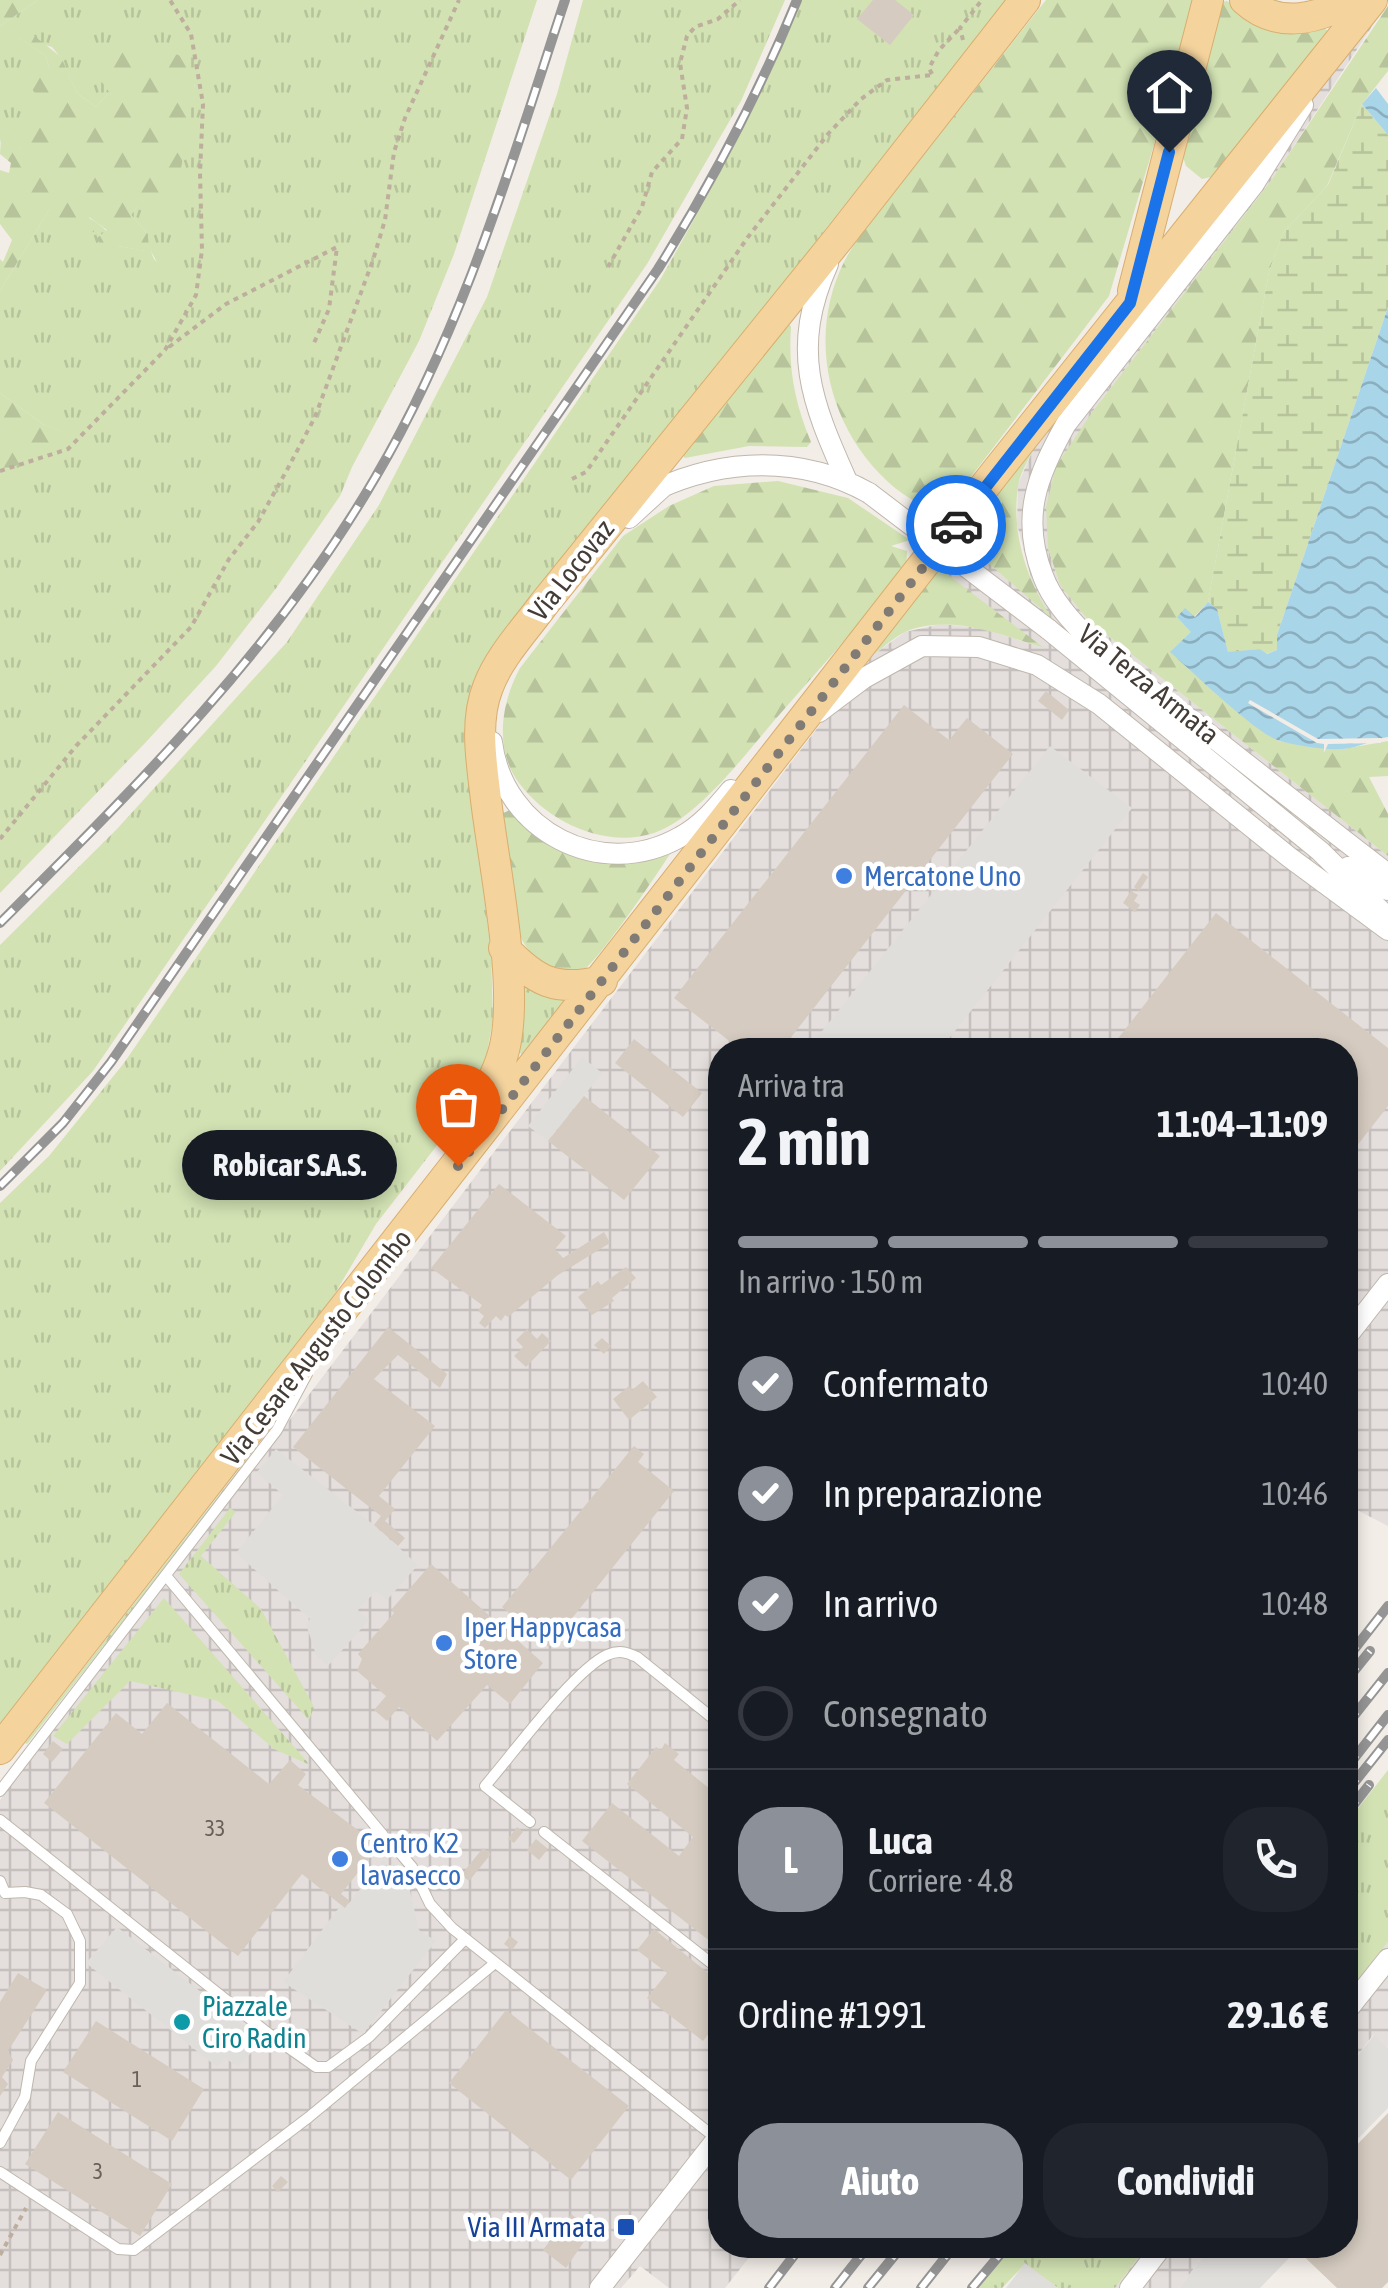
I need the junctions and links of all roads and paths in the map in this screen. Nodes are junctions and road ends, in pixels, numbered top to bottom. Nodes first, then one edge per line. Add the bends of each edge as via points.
1 (170, 0) edge
2 (459, 0) edge
3 (740, 0) edge
4 (1025, 0) edge
5 (1208, 0) edge
6 (1245, 0) edge
7 (1352, 0) edge
8 (1372, 0) edge
9 (960, 28) dead end
10 (1339, 42) junction
11 (939, 87) junction
12 (839, 238) junction
13 (608, 267) dead end
14 (1130, 303) junction
15 (314, 343) dead end
16 (165, 350) junction
17 (0, 471) edge
18 (572, 479) dead end
19 (847, 481) junction
20 (664, 486) junction
21 (622, 505) junction
22 (826, 694) junction
23 (802, 725) junction
24 (0, 839) edge
25 (1320, 850) junction
26 (1388, 874) edge
27 (1388, 890) edge
28 (1388, 918) edge
29 (1388, 930) edge
30 (504, 948) junction
31 (602, 981) junction
32 (400, 1241) junction
33 (1388, 1284) edge
34 (1358, 1322) edge
35 (320, 1340) junction
36 (167, 1577) junction
37 (708, 1714) edge
38 (0, 1750) edge
39 (0, 1791) edge
40 (0, 1820) edge
41 (530, 1822) dead end
42 (544, 1832) dead end
43 (0, 1881) edge
44 (465, 1940) junction
45 (1388, 1958) edge
46 (708, 1961) edge
47 (495, 1964) junction
48 (1358, 1996) edge
49 (708, 2129) edge
50 (0, 2143) edge
51 (708, 2150) edge
52 (0, 2172) edge
53 (34, 2195) junction
54 (0, 2255) edge
55 (1153, 2258) edge
56 (600, 2288) edge
57 (1130, 2288) edge

1 - 16 path via 191,34 200,80 202,250 196,295
2 - 24 path via 405,118 372,260 315,417 288,468 191,626 76,746
3 - 13 path via 687,36 680,63 687,108 682,138 652,172 642,207
4 - 11 main road, Via Locovaz
5 - 14 main road
6 - 7 main road via 1278,18 1302,19
8 - 10 main road, Via Cesare Augusto Colombo
9 - 11 path via 929,68
10 - 14 main road, Via Cesare Augusto Colombo
10 - 26 street, Via Terza Armata via 1254,184 1066,424 1043,464 1032,502 1032,541 1063,613
11 - 12 main road, Via Locovaz
11 - 18 path via 887,80 861,98 748,237 586,472
12 - 19 street via 819,283 805,352 817,412
12 - 21 main road, Via Locovaz
14 - 22 main road, Via Cesare Augusto Colombo
15 - 16 path via 328,309 337,247 226,304
16 - 17 path via 68,449
19 - 20 street, Via Terza Armata via 756,463
19 - 25 street, Via Terza Armata, bridge via 1048,630
20 - 21 street, Via Terza Armata
20 - 22 street, Via Locovaz via 623,524 503,679 492,746 526,816 594,854 626,855 678,839
21 - 30 main road, Via Locovaz via 487,688 482,768
22 - 23 main road, Via Cesare Augusto Colombo
23 - 29 street, Via Terza Armata via 864,678 922,646 979,647 1037,665 1099,704
23 - 31 main road, Via Cesare Augusto Colombo
25 - 27 street, Via Terza Armata
25 - 28 street, Via Terza Armata
30 - 31 main road via 523,968 556,985
30 - 32 main road, Via Locovaz via 508,1021 496,1076
31 - 32 main road, Via Cesare Augusto Colombo
32 - 35 main road, Via Cesare Augusto Colombo
33 - 34 street
35 - 36 lane via 277,1430
35 - 38 main road, Via Cesare Augusto Colombo
36 - 39 lane
36 - 44 lane via 412,1867 430,1904
37 - 41 lane via 637,1657 609,1654 575,1681 485,1786
40 - 44 lane via 316,2067 328,2068 369,2037
42 - 46 lane
43 - 50 lane via 5,1894 42,1895 67,1914 80,1941 80,1984 31,2061 25,2098
44 - 47 lane
45 - 48 street
47 - 49 lane
47 - 53 lane via 134,2250 118,2249
51 - 56 street
52 - 53 lane
53 - 54 path
55 - 57 street

